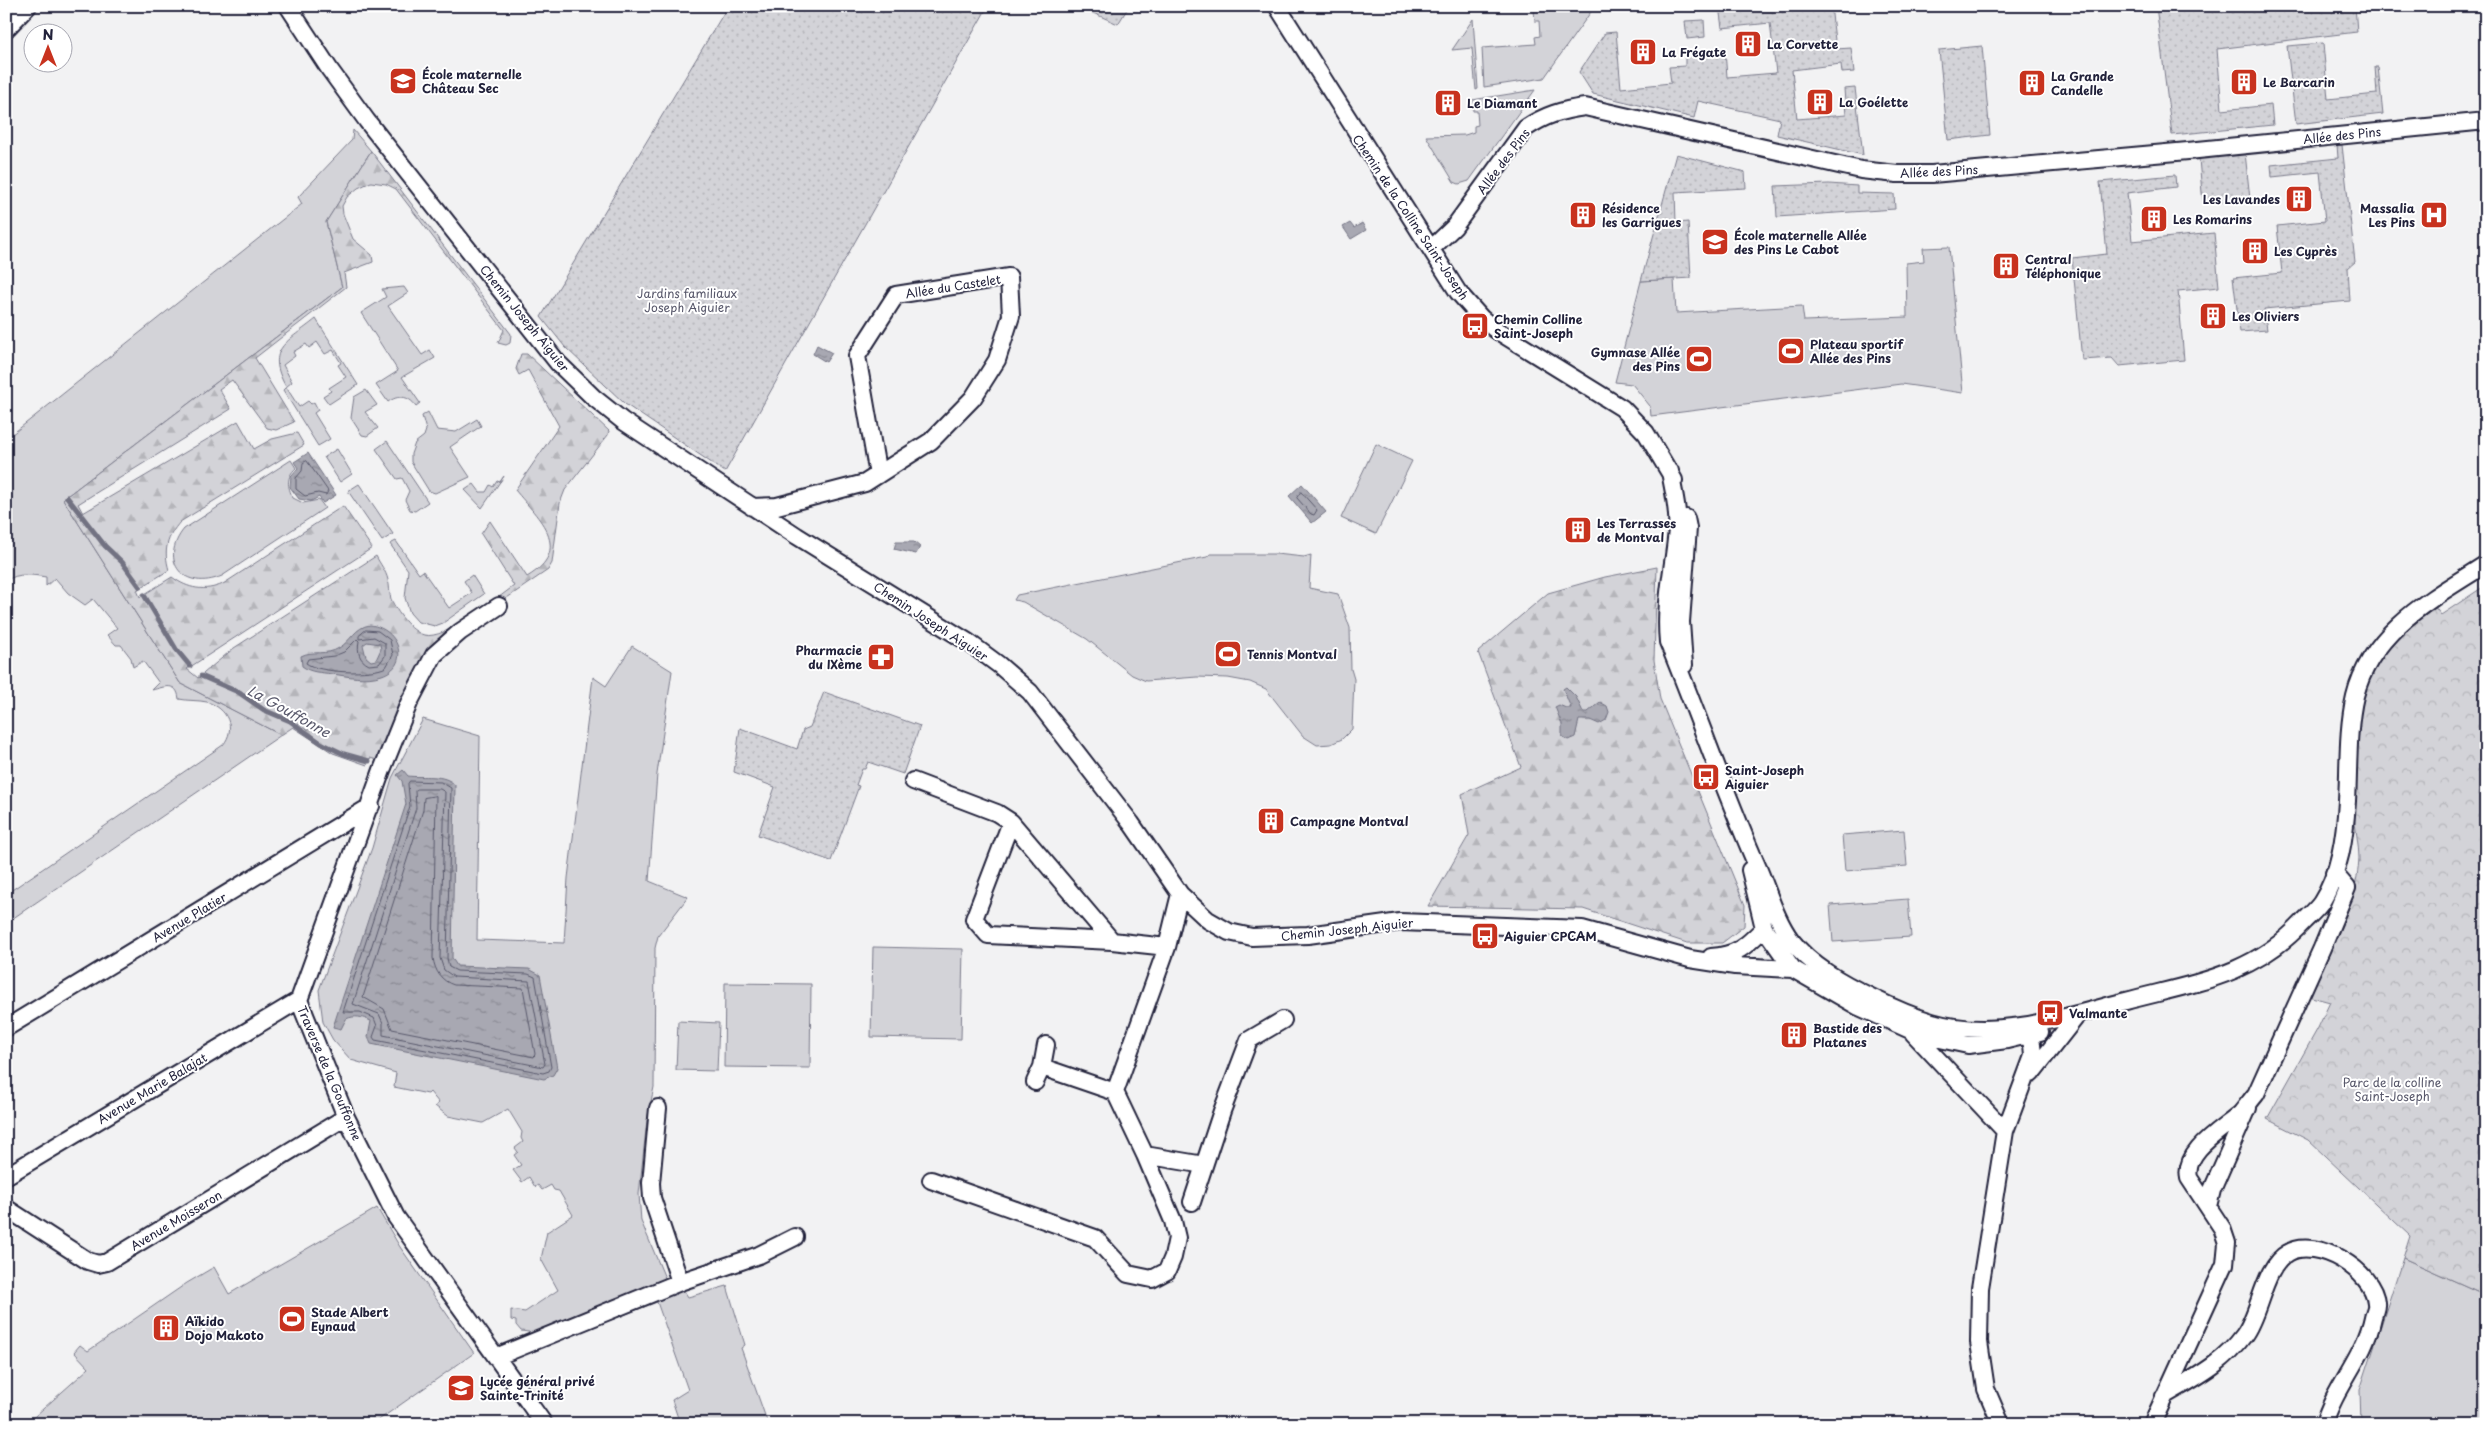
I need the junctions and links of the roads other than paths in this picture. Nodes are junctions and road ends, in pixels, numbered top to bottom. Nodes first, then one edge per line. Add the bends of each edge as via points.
1 (28, 6) edge
2 (288, 6) edge
3 (1277, 6) edge
4 (6, 29) edge
5 (2486, 120) edge
6 (1431, 249) junction
7 (878, 475) junction
8 (752, 507) junction
9 (2486, 564) edge
10 (499, 606) dead end
11 (913, 780) dead end
12 (371, 806) junction
13 (1011, 822) junction
14 (1742, 831) junction
15 (2334, 873) junction
16 (1180, 894) junction
17 (1764, 928) junction
18 (1788, 935) junction
19 (1112, 941) junction
20 (1167, 947) junction
21 (1690, 958) junction
22 (1793, 969) junction
23 (299, 1000) junction
24 (2092, 1010) junction
25 (2075, 1018) junction
26 (1283, 1020) dead end
27 (6, 1028) edge
28 (1966, 1028) junction
29 (1911, 1031) junction
30 (2026, 1031) junction
31 (1941, 1041) junction
32 (1046, 1045) dead end
33 (1937, 1060) junction
34 (2024, 1083) junction
35 (1115, 1092) junction
36 (2253, 1097) junction
37 (658, 1108) dead end
38 (346, 1117) junction
39 (2005, 1131) junction
40 (1145, 1154) junction
41 (1204, 1165) junction
42 (6, 1176) edge
43 (931, 1180) dead end
44 (1192, 1202) dead end
45 (2208, 1206) junction
46 (6, 1208) edge
47 (795, 1237) dead end
48 (680, 1282) junction
49 (496, 1357) junction
50 (2164, 1396) junction
51 (544, 1424) edge
52 (2001, 1424) edge
53 (2152, 1424) edge
54 (2324, 1424) edge

1 - 4 street
2 - 8 street, Chemin Joseph Aiguier via 367,121 558,363 623,421
3 - 6 street, Chemin de la Colline Saint-Joseph
5 - 6 street, Allée des Pins via 2188,151 1932,174 1897,174 1861,170 1585,107 1542,117 1526,128 1454,227
6 - 14 street, Chemin de la Colline Saint-Joseph via 1458,292 1481,318 1622,408 1646,433 1670,471 1685,509 1688,528 1681,622 1687,688
7 - 7 street, Allée du Castelet via 931,441 973,398 997,360 1011,316 1009,277 896,296 857,356
7 - 8 street, Allée du Castelet via 856,486 777,506
8 - 16 street, Chemin Joseph Aiguier via 968,642 1030,692 1131,823
9 - 15 street, Chemin de la Colline Saint-Joseph via 2423,604 2399,624 2363,674 2352,720 2345,834
10 - 12 street, Traverse de la Gouffonne via 460,632 434,655 382,770
11 - 13 street
12 - 23 street, Traverse de la Gouffonne
12 - 27 street, Avenue Platier
13 - 19 street
13 - 19 street via 974,919 988,935
14 - 17 street, Chemin de la Colline Saint-Joseph
14 - 18 street, Chemin de la Colline Saint-Joseph
15 - 24 street, Chemin de la Colline Saint-Joseph via 2321,903 2269,953 2236,971
15 - 36 street via 2347,888
16 - 20 street
16 - 21 street, Chemin Joseph Aiguier via 1208,920 1229,932 1252,937 1308,935 1400,922 1582,929
17 - 18 street
17 - 21 street, Chemin Joseph Aiguier via 1734,954
17 - 22 street, Chemin de la Colline Saint-Joseph
18 - 22 street
18 - 28 street, Chemin de la Colline Saint-Joseph via 1829,975 1852,988 1902,1012 1934,1023
19 - 20 street
20 - 35 street
21 - 22 street, Chemin Joseph Aiguier via 1735,966
22 - 29 street, Chemin de la Colline Saint-Joseph via 1859,1007
23 - 38 street, Traverse de la Gouffonne
23 - 42 street, Avenue Marie Balajat
24 - 25 street, Chemin de la Colline Saint-Joseph
24 - 30 street, Chemin de la Colline Saint-Joseph
25 - 30 street, Chemin de la Colline Saint-Joseph
25 - 34 street
26 - 41 street via 1249,1040
28 - 30 street, Chemin de la Colline Saint-Joseph
28 - 31 street, Chemin de la Colline Saint-Joseph
29 - 31 street, Chemin de la Colline Saint-Joseph
29 - 33 street
30 - 31 street, Chemin de la Colline Saint-Joseph via 1968,1045
30 - 34 street via 2033,1056
31 - 33 street
32 - 35 street via 1039,1074
33 - 39 street
34 - 39 street
35 - 40 street
36 - 45 street
36 - 45 street via 2240,1113 2214,1132 2190,1160 2189,1178
37 - 48 street via 652,1198
38 - 46 street, Avenue Moisseron via 107,1262 88,1261
38 - 49 street, Traverse de la Gouffonne via 396,1217
39 - 52 street via 1980,1288 1979,1342 1986,1389
40 - 41 street
40 - 43 street via 1177,1238 1166,1272 1152,1279 1128,1274 1095,1238
41 - 44 street
45 - 50 street via 2227,1243 2225,1264
47 - 48 street via 759,1255
48 - 49 street
49 - 51 street, Traverse de la Gouffonne
50 - 53 street
50 - 54 street via 2222,1362 2246,1334 2274,1264 2289,1252 2311,1249 2338,1257 2365,1276 2376,1302 2369,1335

